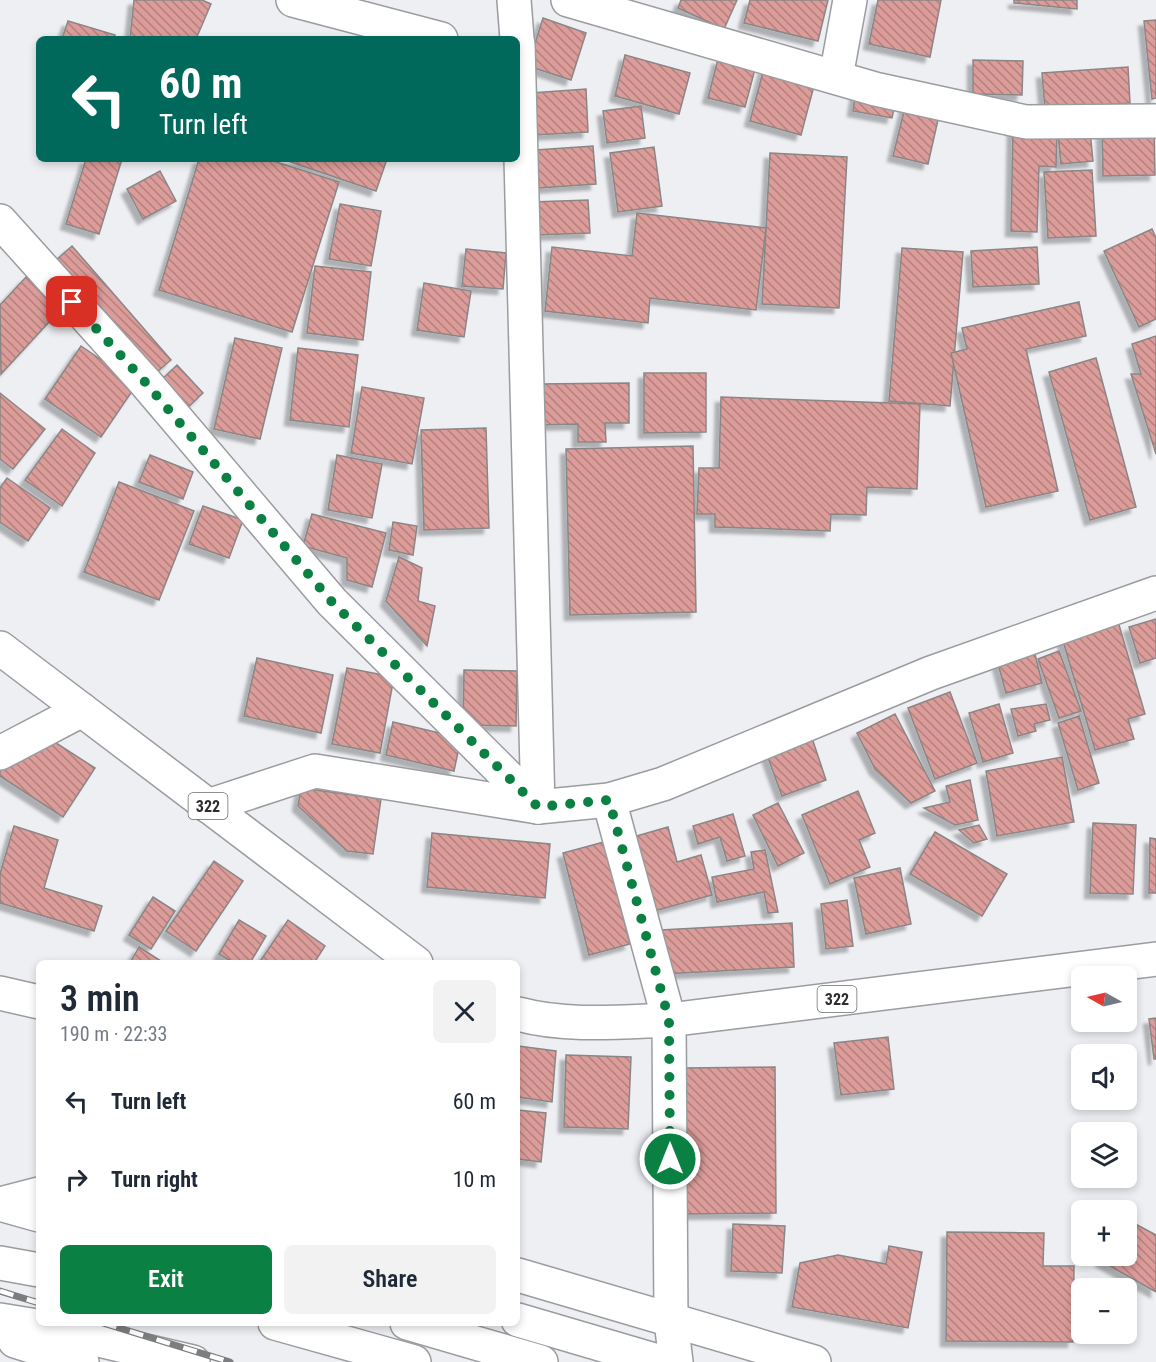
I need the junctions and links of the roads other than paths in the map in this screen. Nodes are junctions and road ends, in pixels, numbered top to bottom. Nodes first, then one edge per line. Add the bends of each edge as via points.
1 (292, 0) edge
2 (514, 0) edge
3 (568, 0) edge
4 (850, 0) edge
5 (430, 36) edge
6 (517, 36) edge
7 (836, 77) junction
8 (1156, 121) edge
9 (520, 126) edge
10 (0, 221) edge
11 (1156, 593) edge
12 (0, 648) edge
13 (82, 710) junction
14 (0, 753) edge
15 (609, 800) junction
16 (208, 806) junction
17 (538, 807) junction
18 (1156, 959) edge
19 (412, 960) edge
20 (0, 993) edge
21 (36, 1001) edge
22 (520, 1015) edge
23 (669, 1020) junction
24 (36, 1195) edge
25 (0, 1204) edge
26 (0, 1216) edge
27 (36, 1216) edge
28 (36, 1217) edge
29 (0, 1263) edge
30 (36, 1269) edge
31 (520, 1276) edge
32 (0, 1320) edge
33 (520, 1321) edge
34 (670, 1321) junction
35 (36, 1326) edge
36 (37, 1326) edge
37 (286, 1326) edge
38 (417, 1326) edge
39 (0, 1337) edge
40 (82, 1362) edge
41 (193, 1362) edge
42 (414, 1362) edge
43 (541, 1362) edge
44 (661, 1362) edge
45 (676, 1362) edge
46 (814, 1362) edge

1 - 5 main road
2 - 6 main road
3 - 7 main road
4 - 7 main road
7 - 8 main road via 1026,122
9 - 17 main road
10 - 17 main road via 145,382 332,602
11 - 15 main road via 931,674 663,784
12 - 13 main road, 322
13 - 14 main road
13 - 16 main road, 322
15 - 17 main road
15 - 23 main road
16 - 17 main road via 315,771
16 - 19 main road, 322
18 - 23 main road, 322
20 - 21 main road
22 - 23 main road, 322 via 591,1024
23 - 34 main road
24 - 25 main road
25 - 27 main road
26 - 28 main road
29 - 30 main road
31 - 34 main road
32 - 35 main road
33 - 44 main road
34 - 45 main road
34 - 46 main road
36 - 41 main road
37 - 42 main road
38 - 43 main road
39 - 40 main road

